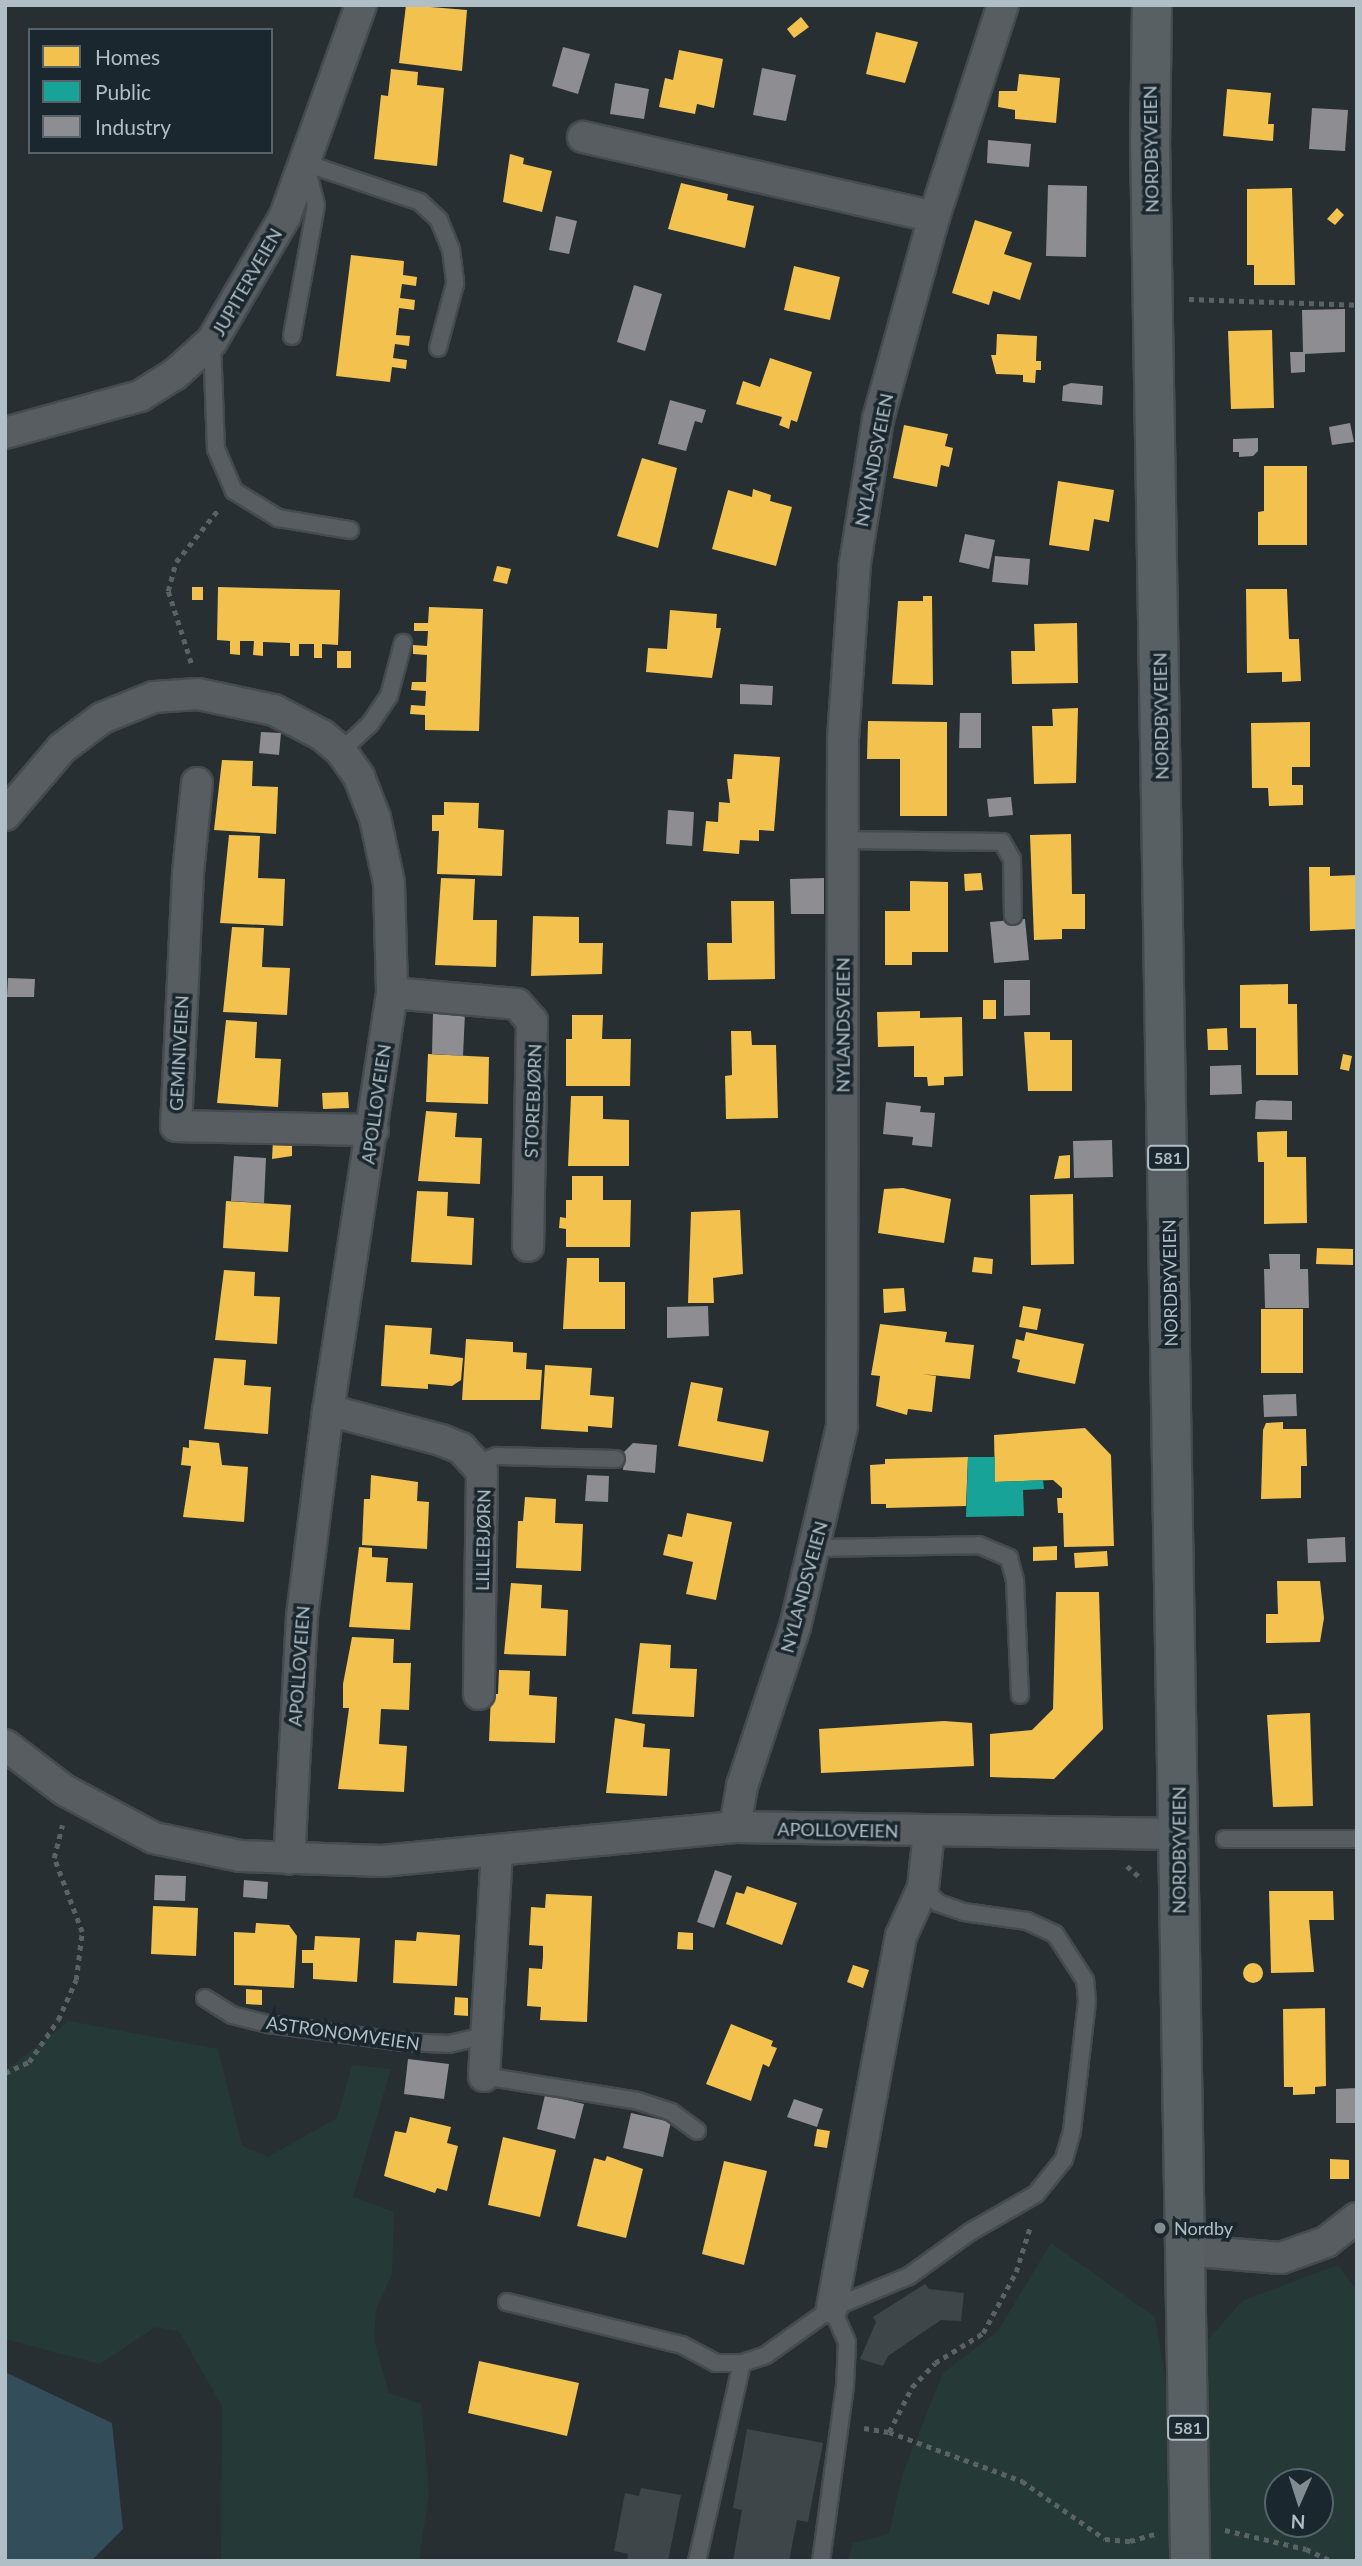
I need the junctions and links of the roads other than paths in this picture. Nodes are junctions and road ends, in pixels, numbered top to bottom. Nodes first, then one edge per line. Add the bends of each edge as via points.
1 (361, 5) edge
2 (1003, 5) edge
3 (1152, 5) edge
4 (583, 137) dead end
5 (305, 163) junction
6 (934, 217) junction
7 (292, 336) dead end
8 (212, 341) junction
9 (438, 348) dead end
10 (5, 433) edge
11 (350, 530) dead end
12 (402, 642) dead end
13 (341, 751) junction
14 (197, 783) dead end
15 (5, 815) edge
16 (844, 840) junction
17 (1013, 916) dead end
18 (392, 992) junction
19 (373, 1130) junction
20 (528, 1246) dead end
21 (328, 1410) junction
22 (616, 1459) dead end
23 (477, 1464) junction
24 (815, 1548) junction
25 (479, 1694) dead end
26 (1020, 1695) dead end
27 (5, 1745) edge
28 (735, 1827) junction
29 (929, 1832) junction
30 (1179, 1834) junction
31 (1225, 1839) dead end
32 (1357, 1839) edge
33 (497, 1851) junction
34 (289, 1859) junction
35 (923, 1888) junction
36 (205, 1998) dead end
37 (485, 2036) junction
38 (484, 2076) joint
39 (697, 2131) dead end
40 (1357, 2218) edge
41 (1184, 2250) junction
42 (507, 2302) dead end
43 (832, 2308) junction
44 (742, 2363) junction
45 (1190, 2543) edge
46 (697, 2561) edge
47 (821, 2561) edge

1 - 5 street, JUPITERVEIEN
2 - 6 street, NYLANDSVEIEN
3 - 30 main road, NORDBYVEIEN / 581 via 1150,140
4 - 6 street
5 - 7 lane via 316,205
5 - 8 street, JUPITERVEIEN via 268,251
5 - 9 lane via 420,202 439,220 451,249 455,284
6 - 16 street, NYLANDSVEIEN via 878,419 855,563 843,740
8 - 10 street, JUPITERVEIEN via 174,375 139,396
8 - 11 lane via 216,449 234,492 278,518
12 - 13 lane via 389,696 370,724
13 - 15 street, APOLLOVEIEN via 301,721 274,710 198,694 155,697 102,718 62,748
13 - 18 street, APOLLOVEIEN via 368,796 382,849 392,919
14 - 19 street, GEMINIVEIEN via 176,1126
16 - 17 lane via 1002,842 1012,859
16 - 24 street, NYLANDSVEIEN via 845,1386 835,1461
18 - 19 street, APOLLOVEIEN
18 - 20 street, STOREBJØRN via 517,1004 532,1021
19 - 21 street, APOLLOVEIEN
21 - 23 street, LILLEBJØRN via 441,1440 461,1448
21 - 34 street, APOLLOVEIEN via 302,1615
22 - 23 lane via 497,1456
23 - 25 street, LILLEBJØRN via 485,1492
24 - 26 lane via 978,1545 1009,1558 1015,1581
24 - 28 street, NYLANDSVEIEN via 795,1627 742,1786
27 - 34 street, APOLLOVEIEN via 82,1800 178,1846
28 - 29 street, APOLLOVEIEN
28 - 33 street, APOLLOVEIEN
29 - 30 street, APOLLOVEIEN
29 - 35 street
30 - 41 main road, NORDBYVEIEN / 581
31 - 32 lane
33 - 34 street, APOLLOVEIEN via 382,1861
33 - 37 street
35 - 43 street via 901,1936
35 - 43 lane via 938,1903 964,1912 1027,1921 1055,1934 1085,1980 1087,2001 1072,2131 1064,2159 1036,2194 970,2232 909,2276
36 - 37 lane, ASTRONOMVEIEN via 232,2015 269,2024 377,2039 439,2045
37 - 38 street
38 - 39 lane via 638,2101 671,2112
40 - 41 street via 1326,2242 1281,2258
41 - 45 main road, NORDBYVEIEN / 581
42 - 44 lane via 682,2345 716,2363
43 - 44 lane via 766,2355
43 - 47 lane via 847,2342
44 - 46 lane

